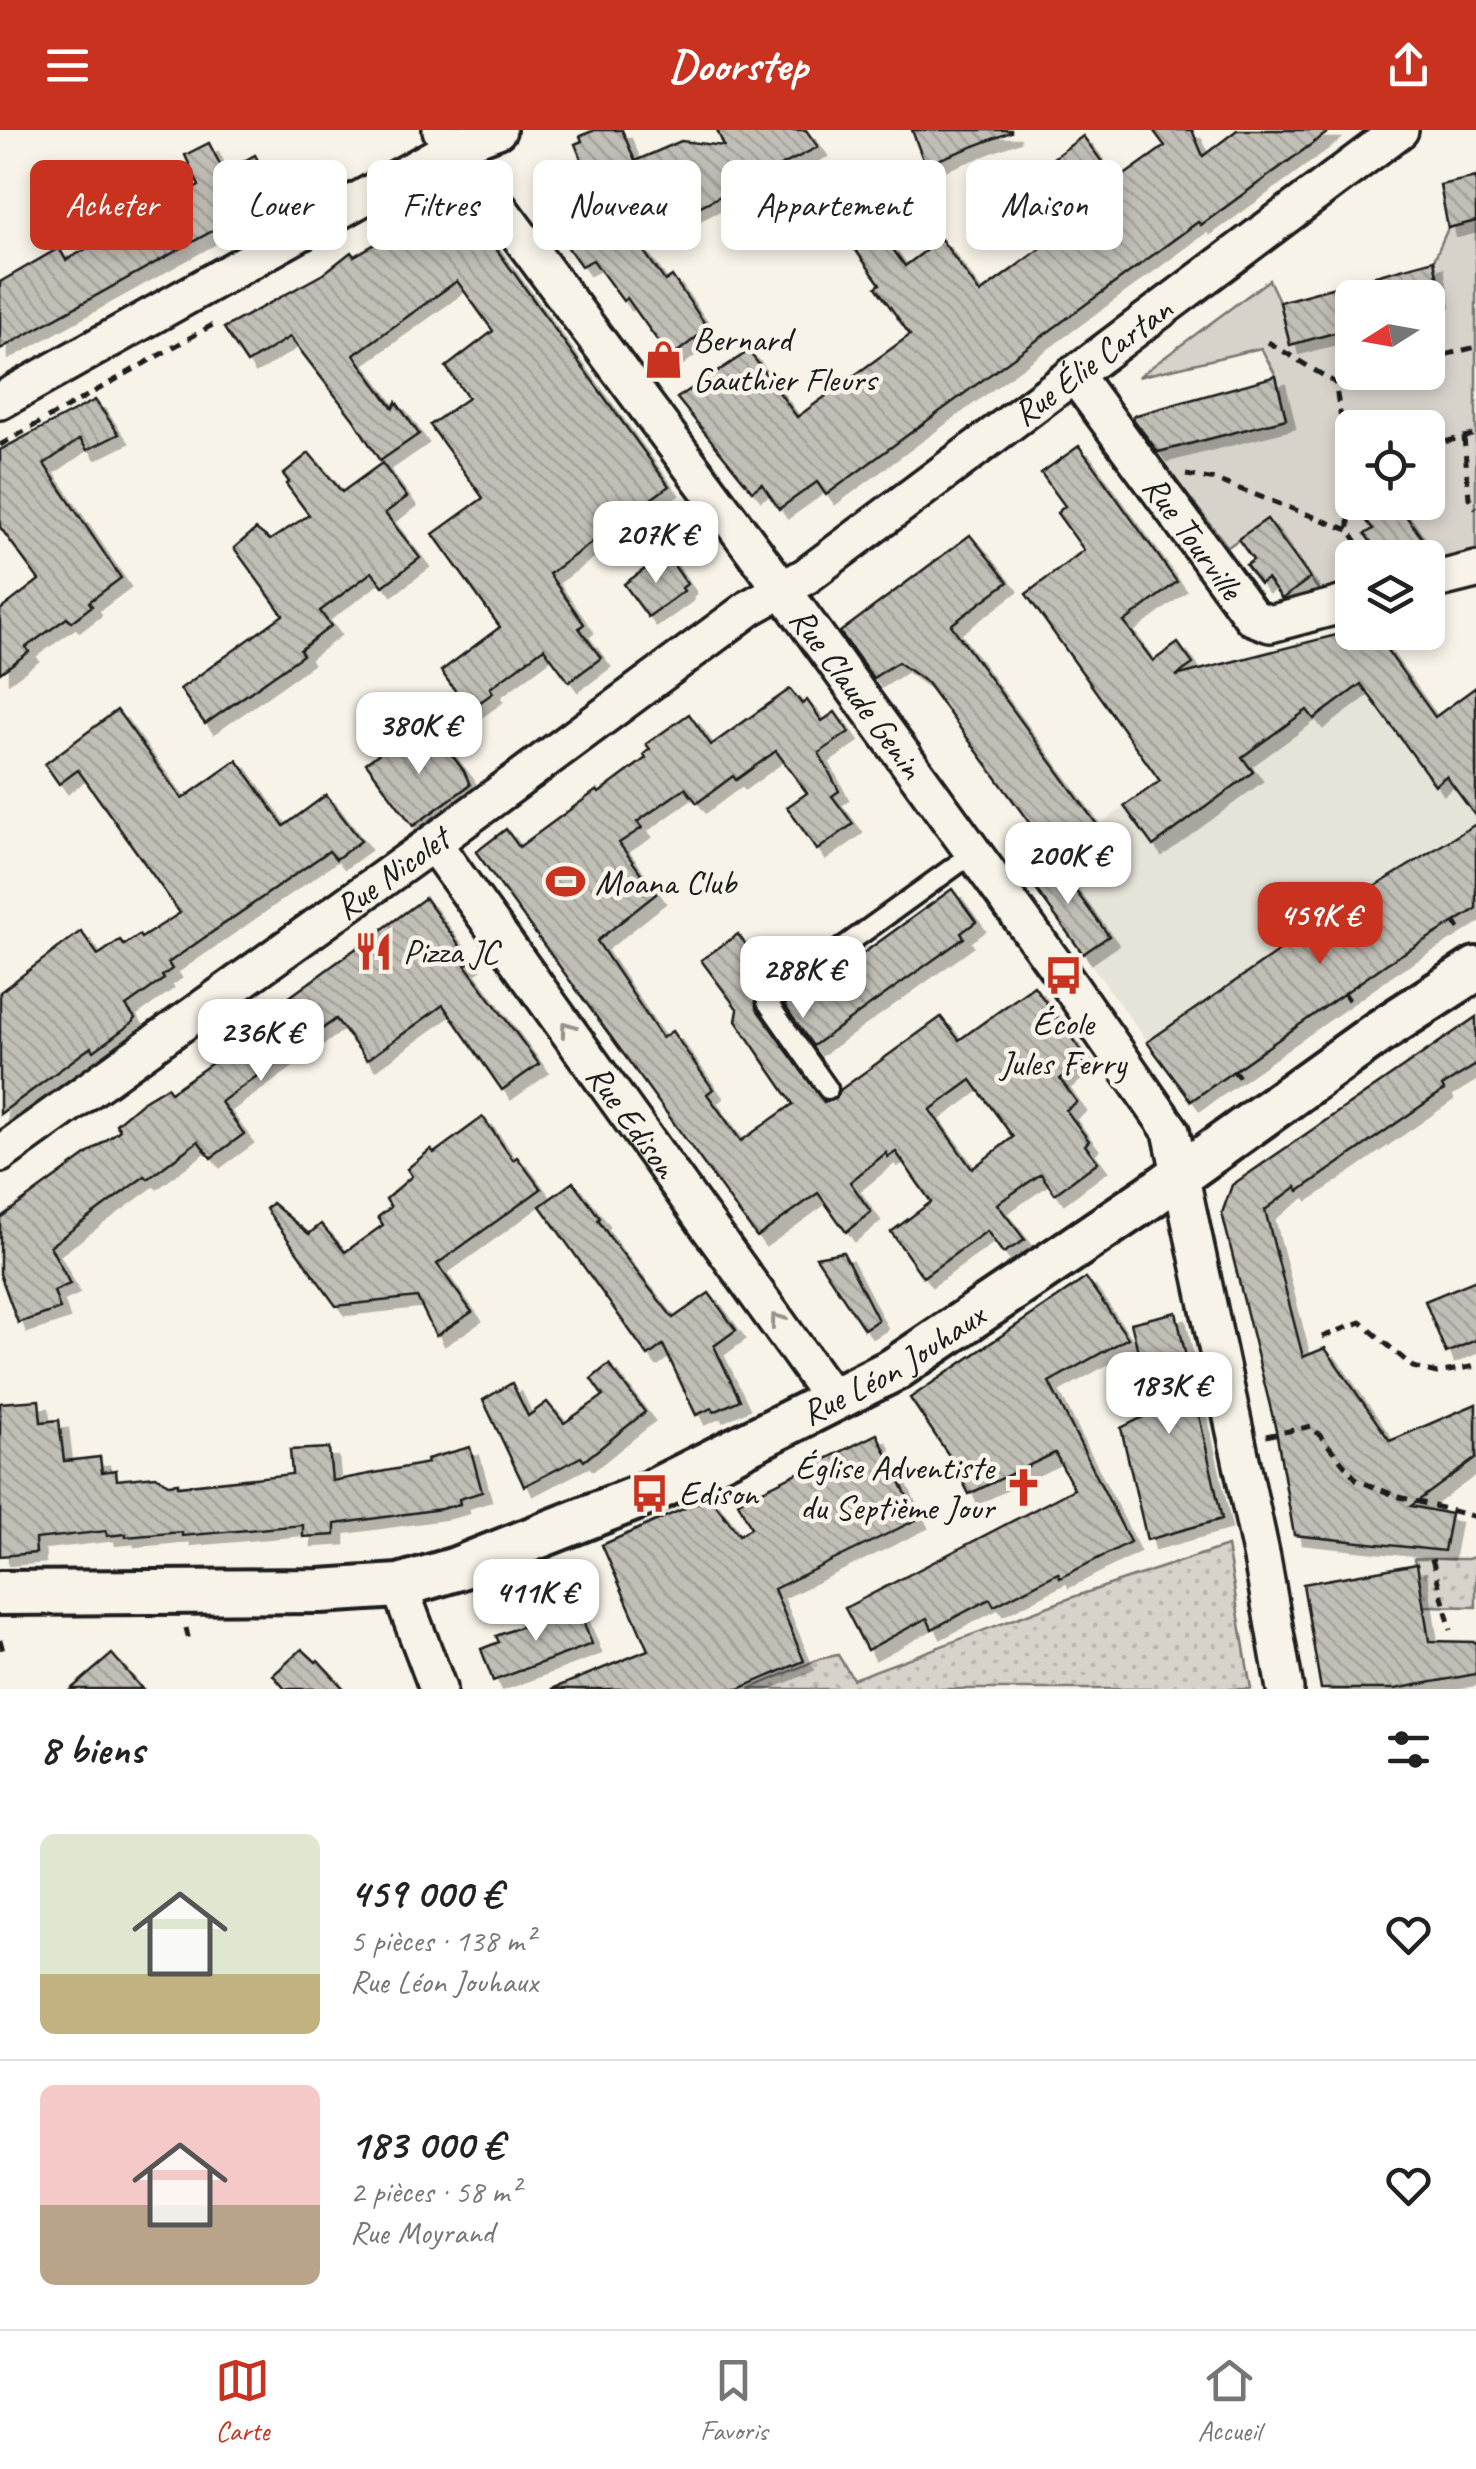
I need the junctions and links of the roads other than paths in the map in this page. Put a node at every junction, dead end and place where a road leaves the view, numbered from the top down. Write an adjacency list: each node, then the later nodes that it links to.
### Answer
1 (498, 130): 3 (street)
2 (1400, 130): 4 (street, Rue Élie Cartan)
3 (447, 139): 5 (street); 8 (street, Rue Claude Genin)
4 (1074, 374): 8 (street, Rue Élie Cartan); 9 (street, Rue Tourville)
5 (0, 401)
6 (1476, 570): 7 (street)
7 (1445, 578)
8 (782, 589): 10 (street, Rue Nicolet); 11 (street, Rue Claude Genin)
9 (1335, 607)
10 (433, 843): 14 (street, Rue Nicolet); 16 (street, Rue Edison, one-way to 10)
11 (973, 854): 13 (lane); 15 (street, Rue Claude Genin)
12 (1476, 969): 15 (street, Rue Léon Jouhaux)
13 (828, 1088)
14 (0, 1154)
15 (1181, 1173): 16 (street, Rue Léon Jouhaux); 20 (street, Rue Claude Genin)
16 (833, 1400): 17 (street, Rue Léon Jouhaux)
17 (400, 1586): 18 (street, Rue Léon Jouhaux); 19 (street)
18 (0, 1594)
19 (438, 1689)
20 (1284, 1689)

